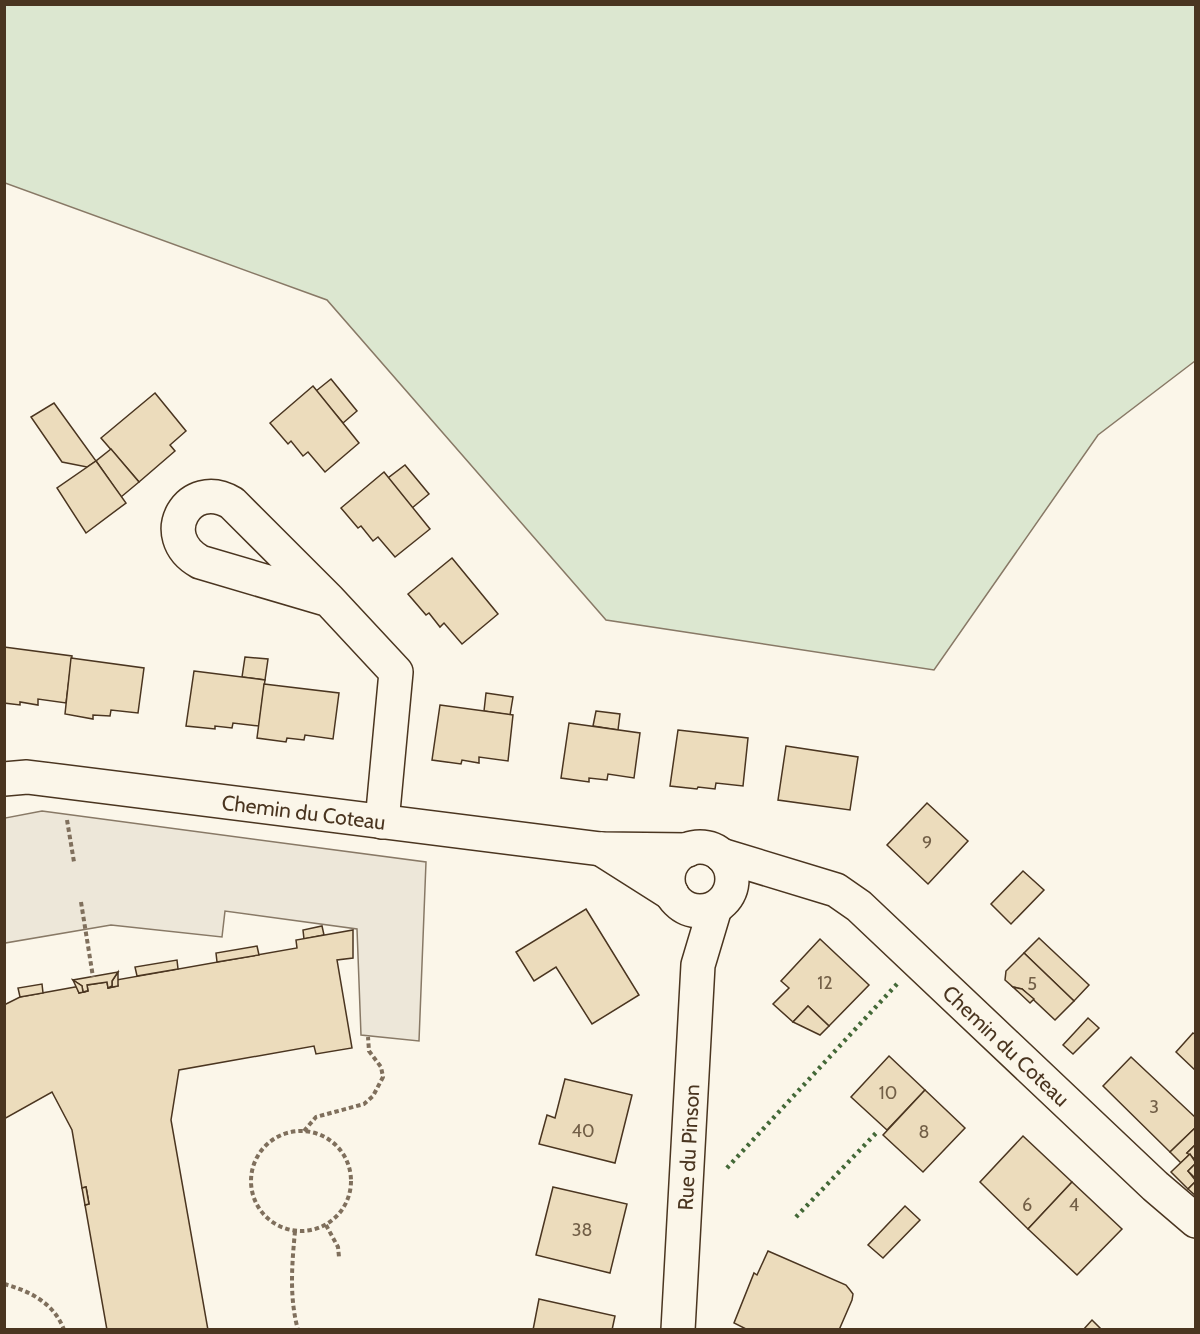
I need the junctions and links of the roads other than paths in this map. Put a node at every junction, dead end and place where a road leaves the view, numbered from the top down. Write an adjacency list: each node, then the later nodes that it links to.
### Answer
1 (329, 600): 3 (street)
2 (4, 779): 3 (street, Chemin du Coteau)
3 (382, 822): 4 (street, Chemin du Coteau)
4 (600, 849): 5 (street, Chemin du Coteau); 8 (street, Chemin du Coteau)
5 (688, 850): 6 (street); 8 (street)
6 (721, 855): 7 (street, Chemin du Coteau); 9 (street)
7 (811, 882): 9 (street, Chemin du Coteau); 11 (street, Chemin du Coteau)
8 (674, 898): 9 (street); 10 (street, Rue du Pinson)
9 (722, 900): 10 (street, Rue du Pinson)
10 (698, 965): 12 (street, Rue du Pinson)
11 (1196, 1221)
12 (678, 1329)

